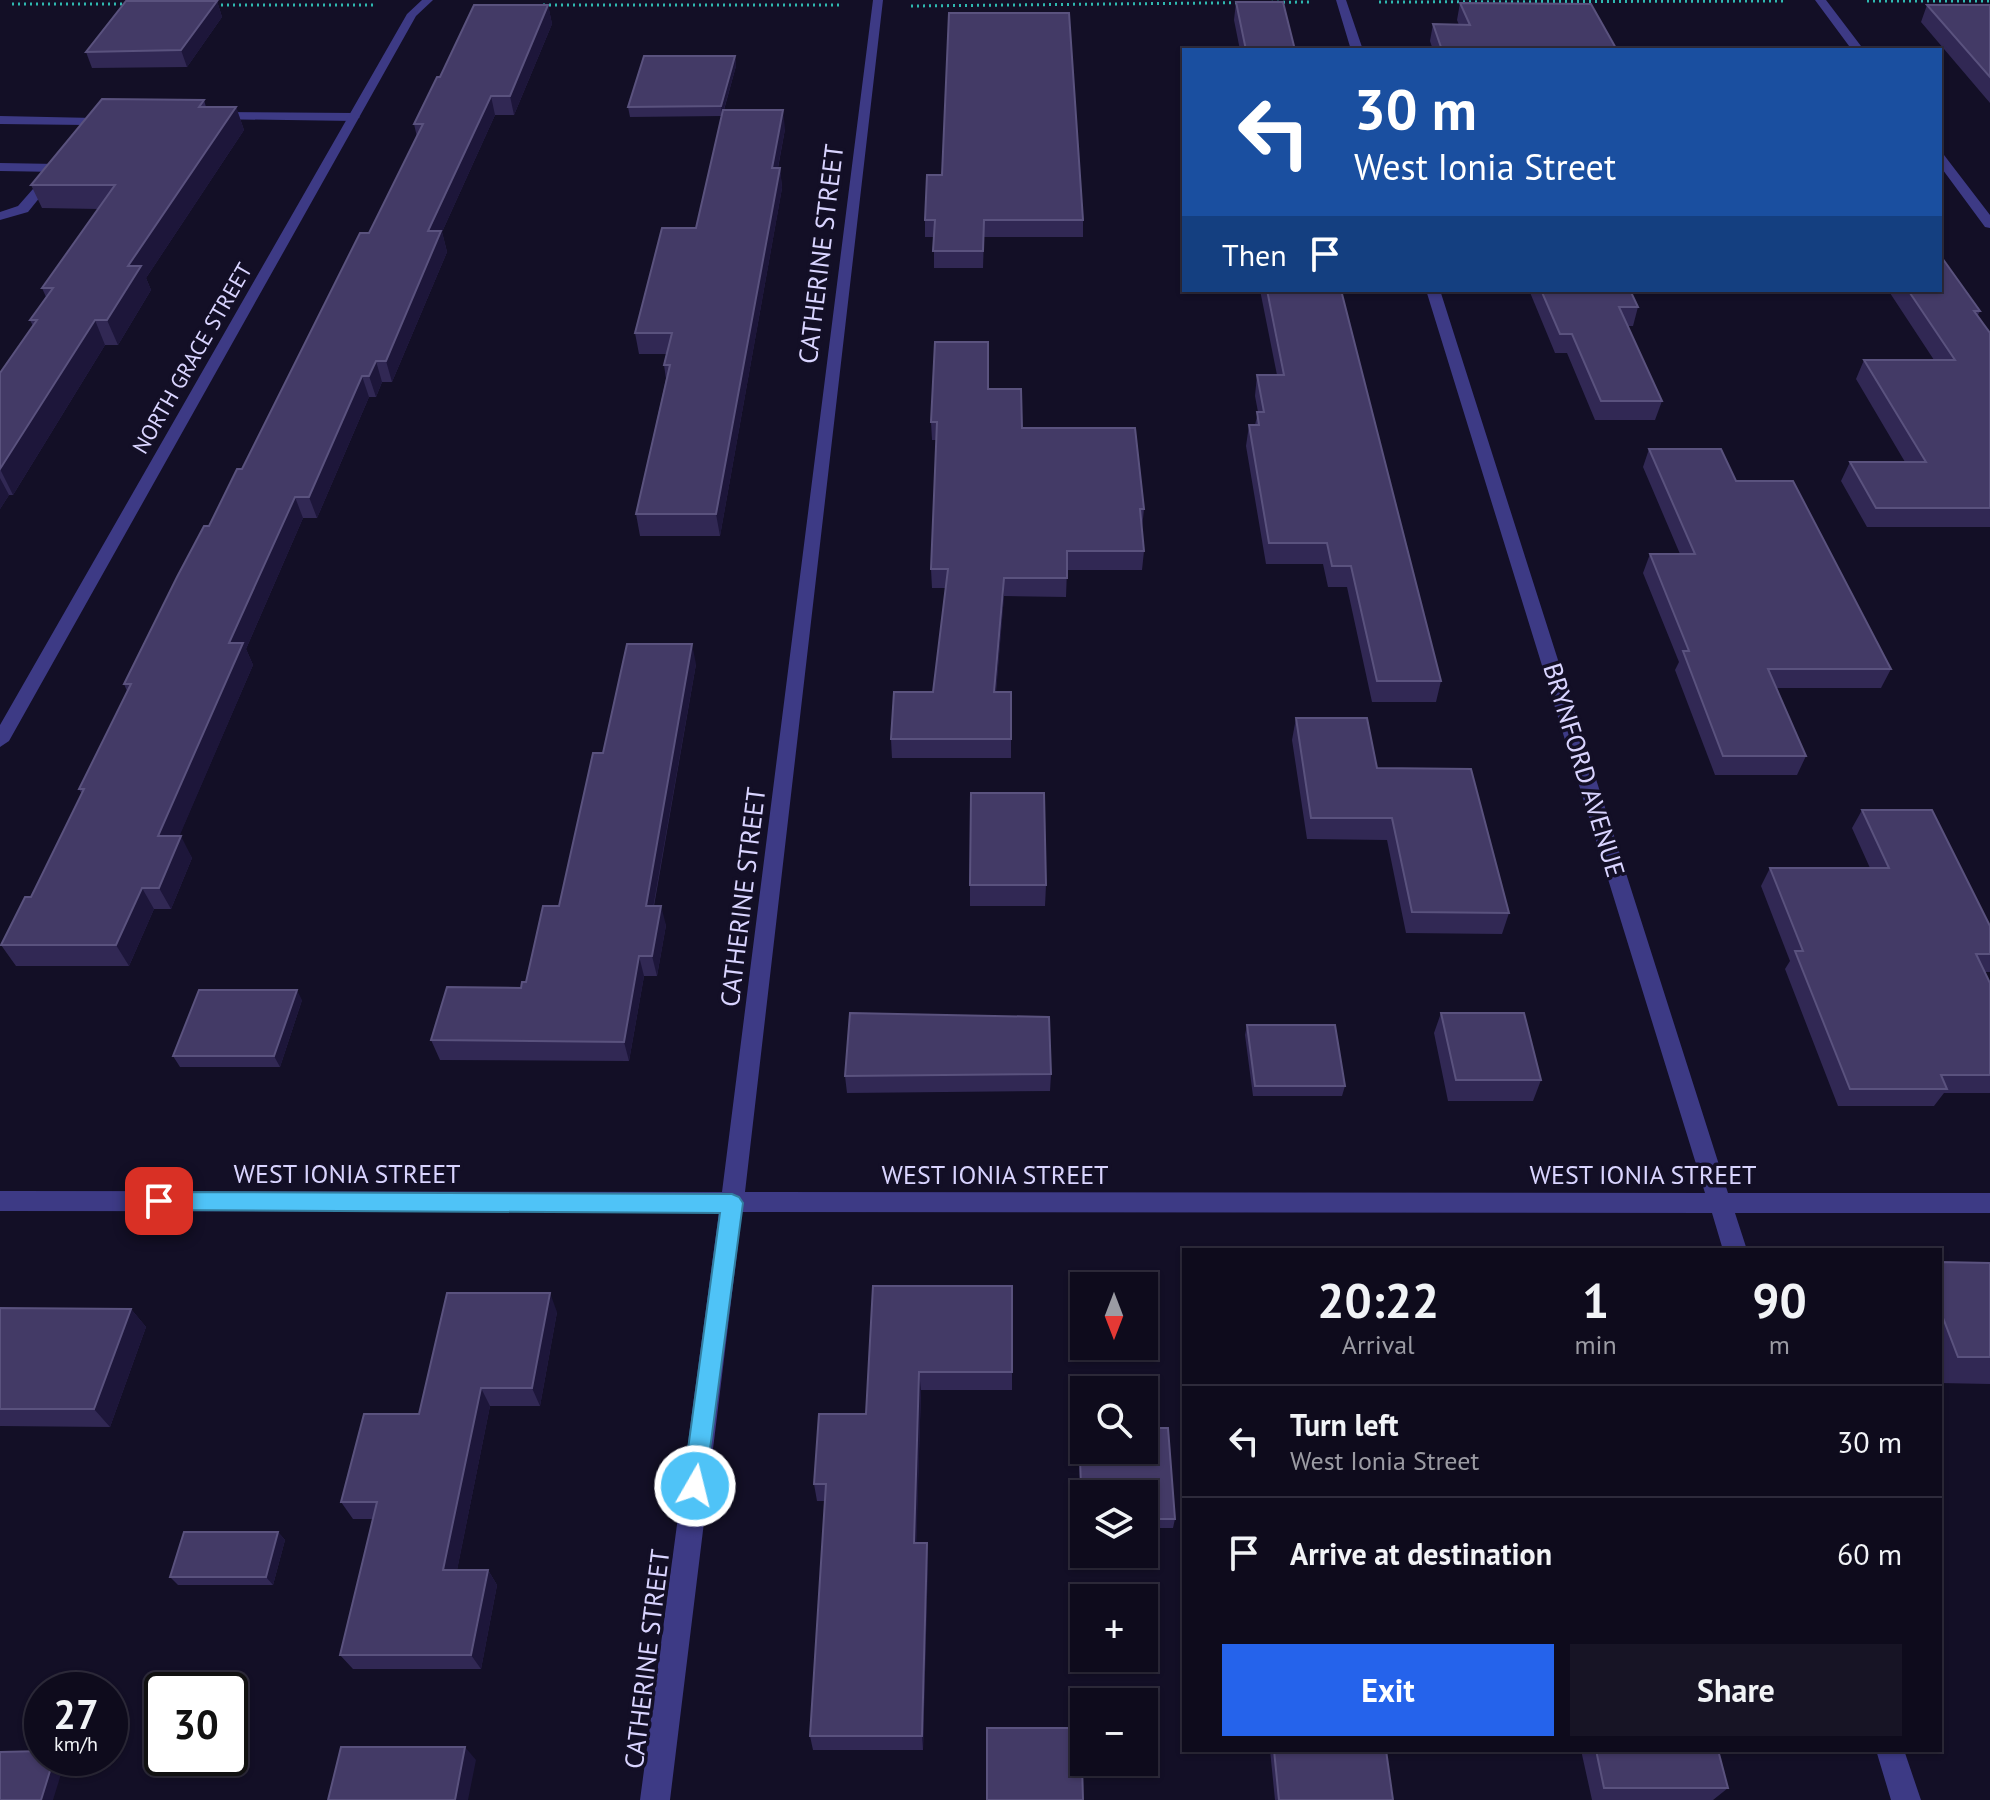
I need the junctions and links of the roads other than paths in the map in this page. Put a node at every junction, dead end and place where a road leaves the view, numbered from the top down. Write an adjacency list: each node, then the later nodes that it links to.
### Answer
1 (1821, 0): 6 (street)
2 (1342, 1): 5 (street)
3 (425, 3): 9 (street, NORTH GRACE STREET)
4 (878, 3): 23 (street, CATHERINE STREET)
5 (1356, 48)
6 (1857, 48)
7 (108, 115): 11 (street)
8 (199, 115): 9 (street)
9 (354, 117): 20 (street, NORTH GRACE STREET)
10 (0, 120): 11 (street)
11 (95, 122): 12 (street)
12 (76, 145)
13 (67, 156): 16 (street)
14 (1942, 161): 18 (street)
15 (0, 167): 16 (street)
16 (58, 168): 17 (street)
17 (0, 216)
18 (1990, 224)
19 (1434, 292): 22 (street, BRYNFORD AVENUE)
20 (0, 741)
21 (0, 1201): 23 (street, WEST IONIA STREET)
22 (1720, 1202): 23 (street, WEST IONIA STREET); 24 (street, WEST IONIA STREET); 25 (street, BRYNFORD AVENUE)
23 (732, 1203): 27 (street, CATHERINE STREET)
24 (1990, 1203)
25 (1734, 1248)
26 (1891, 1752): 28 (street)
27 (655, 1800)
28 (1906, 1800)

